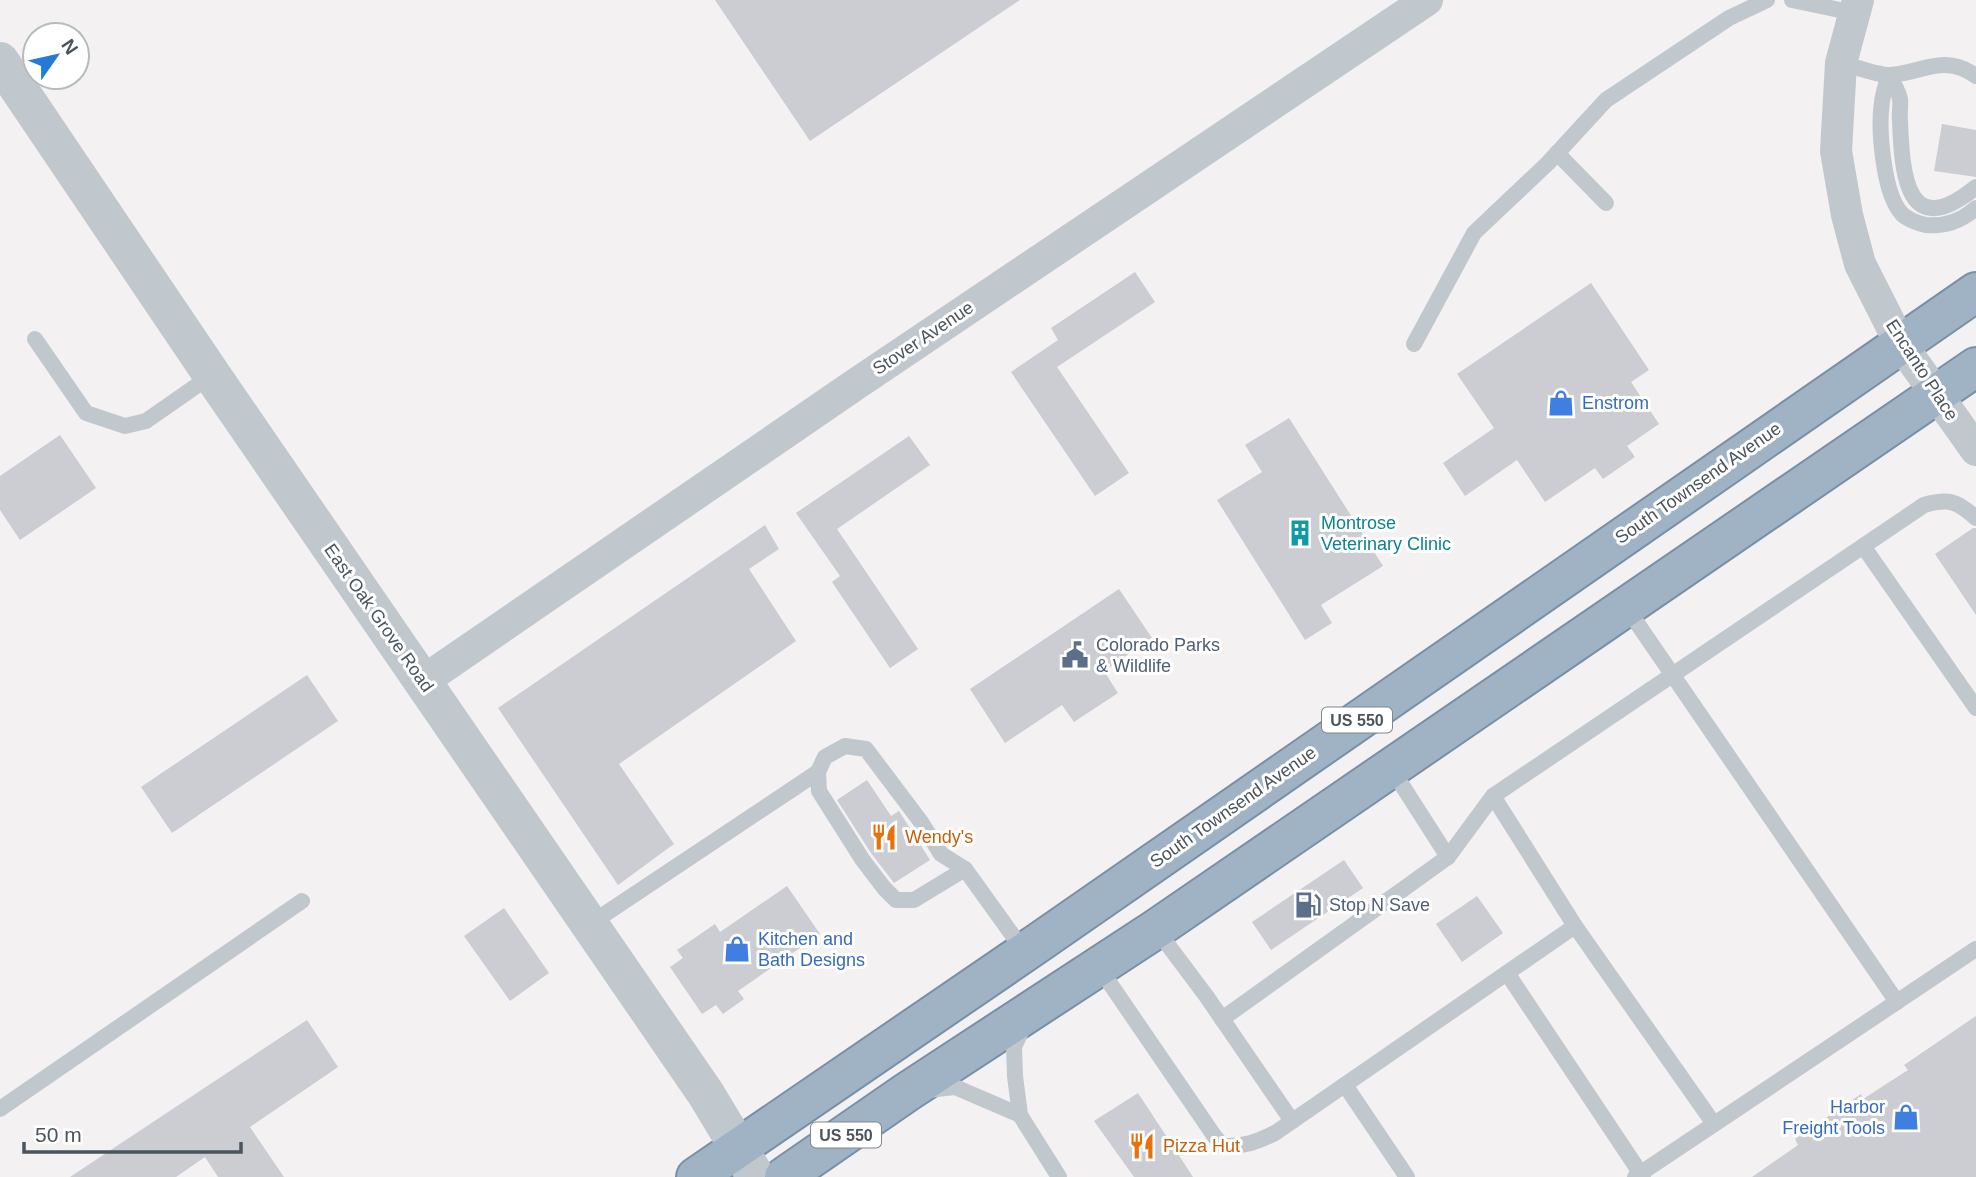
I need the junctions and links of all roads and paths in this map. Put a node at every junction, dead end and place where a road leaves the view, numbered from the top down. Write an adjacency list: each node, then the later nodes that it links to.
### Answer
1 (1427, 0): 25 (street, Stover Avenue)
2 (1767, 0): 9 (lane)
3 (1792, 0): 4 (lane)
4 (1856, 6): 6 (street, Encanto Place)
5 (0, 61): 18 (street, East Oak Grove Road)
6 (1841, 63): 7 (lane); 15 (street, Encanto Place)
7 (1889, 75): 8 (lane); 10 (lane); 12 (lane)
8 (1976, 76)
9 (1557, 153): 11 (lane); 16 (lane)
10 (1976, 187)
11 (1606, 203)
12 (1976, 208)
13 (1976, 292): 15 (highway, South Townsend Avenue / US 550)
14 (35, 338): 18 (lane)
15 (1900, 343): 19 (street, Encanto Place); 37 (highway, South Townsend Avenue / US 550)
16 (1414, 344)
17 (1976, 368): 19 (highway, US 550)
18 (212, 375): 25 (street, East Oak Grove Road)
19 (1937, 395): 20 (street, Encanto Place); 23 (highway, US 550)
20 (1976, 450)
21 (1976, 518): 22 (lane)
22 (1863, 546): 24 (lane); 26 (lane)
23 (1626, 607): 24 (lane); 27 (highway, US 550)
24 (1671, 676): 29 (lane); 40 (lane)
25 (424, 681): 33 (street, East Oak Grove Road)
26 (1975, 704)
27 (1391, 768): 30 (lane); 35 (highway, US 550)
28 (818, 772): 31 (lane); 31 (lane); 33 (lane)
29 (1493, 796): 30 (lane); 34 (lane)
30 (1448, 857): 42 (lane)
31 (965, 869): 37 (lane)
32 (302, 901): 45 (lane)
33 (590, 924): 49 (street, East Oak Grove Road)
34 (1575, 926): 39 (lane); 48 (lane)
35 (1156, 929): 38 (highway, US 550); 42 (lane)
36 (1976, 949): 40 (lane)
37 (1024, 951): 49 (highway, South Townsend Avenue / US 550)
38 (1098, 965): 41 (highway, US 550); 47 (lane)
39 (1507, 973): 43 (lane); 50 (lane)
40 (1897, 1002): 48 (lane)
41 (1029, 1013): 44 (highway, US 550); 46 (lane)
42 (1222, 1019): 47 (lane)
43 (1345, 1084): 47 (lane); 54 (lane)
44 (907, 1092): 46 (lane); 52 (highway, US 550)
45 (0, 1109)
46 (1020, 1115): 53 (lane)
47 (1292, 1121)
48 (1714, 1124): 50 (lane)
49 (747, 1163): 51 (highway, South Townsend Avenue / US 550)
50 (1640, 1176)
51 (696, 1177)
52 (784, 1177)
53 (1059, 1177)
54 (1407, 1177)

